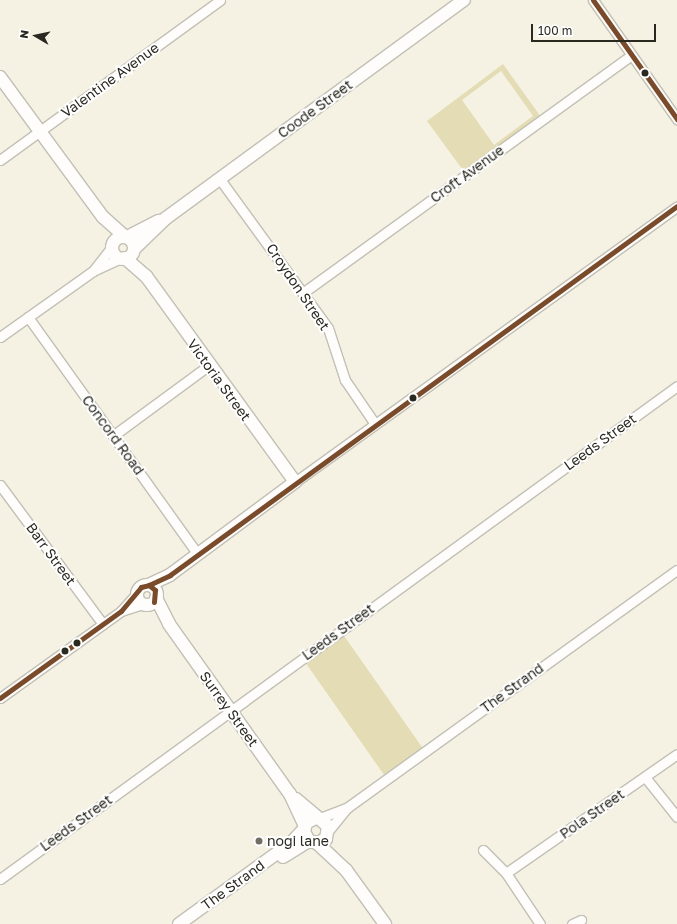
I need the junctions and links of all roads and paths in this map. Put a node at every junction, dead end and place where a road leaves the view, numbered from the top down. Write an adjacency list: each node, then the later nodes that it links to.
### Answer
1 (220, 0): 7 (street, Valentine Avenue)
2 (464, 0): 9 (street, Coode Street)
3 (592, 0): 4 (street)
4 (630, 56): 6 (street); 15 (street, Croft Avenue)
5 (0, 77): 7 (street)
6 (677, 119)
7 (38, 132): 8 (street, Valentine Avenue); 12 (street)
8 (0, 160)
9 (219, 178): 11 (street, Coode Street); 15 (street, Croydon Street)
10 (677, 206): 20 (street)
11 (166, 218): 12 (street, Coode Street); 13 (street, Coode Street)
12 (119, 241): 13 (street); 13 (street); 14 (street, Coode Street)
13 (128, 254): 14 (street, Coode Street); 18 (street, Victoria Street)
14 (93, 271): 16 (street, Coode Street)
15 (304, 292): 20 (street, Croydon Street)
16 (28, 317): 17 (street, Coode Street); 21 (street, Concord Road)
17 (0, 337)
18 (208, 366): 21 (street); 22 (street, Victoria Street)
19 (677, 386): 33 (street, Leeds Street)
20 (375, 424): 22 (street)
21 (114, 435): 24 (street, Concord Road)
22 (295, 482): 24 (street)
23 (0, 485): 30 (street, Barr Street)
24 (197, 553): 26 (street)
25 (677, 570): 37 (street, The Strand)
26 (154, 592): 27 (street); 28 (street); 31 (street, Surrey Street)
27 (137, 593): 28 (street); 29 (street)
28 (144, 605): 29 (street); 31 (street, Surrey Street)
29 (121, 612): 30 (street)
30 (102, 624): 32 (street)
31 (169, 624): 33 (street, Surrey Street)
32 (0, 698)
33 (229, 710): 36 (street, Surrey Street); 46 (street, Leeds Street)
34 (677, 754): 35 (street, Pola Street)
35 (645, 777): 38 (street); 45 (street, Pola Street)
36 (290, 794): 39 (street, Surrey Street); 40 (street, Surrey Street)
37 (348, 807): 39 (street, The Strand); 41 (street, The Strand)
38 (677, 817)
39 (318, 818): 40 (street, The Strand); 41 (street, Surrey Street)
40 (304, 827): 42 (street, Surrey Street); 48 (street, The Strand)
41 (329, 833): 42 (street, The Strand); 44 (street)
42 (313, 842): 44 (street); 49 (street, The Strand)
43 (483, 850): 45 (street)
44 (346, 870): 50 (street)
45 (506, 873): 51 (street)
46 (0, 879)
47 (581, 920): 52 (street)
48 (178, 924)
49 (190, 924)
50 (385, 924)
51 (540, 924)
52 (572, 924)

